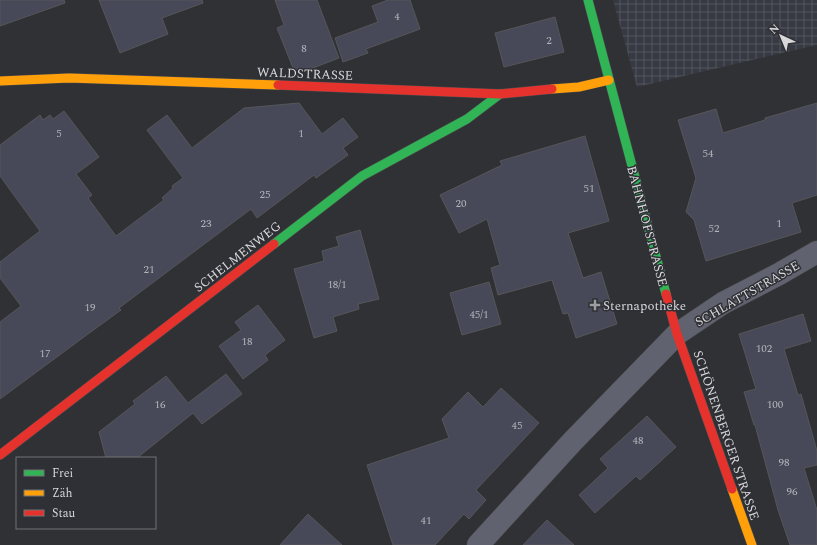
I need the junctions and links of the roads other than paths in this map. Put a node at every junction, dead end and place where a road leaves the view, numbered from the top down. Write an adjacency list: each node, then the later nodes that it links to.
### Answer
1 (588, 0): 2 (street, BAHNHOFSTRASSE)
2 (609, 80): 4 (street, WALDSTRASSE); 6 (street, BAHNHOFSTRASSE)
3 (0, 81): 4 (street, WALDSTRASSE)
4 (500, 94): 7 (street, SCHELMENWEG)
5 (817, 252): 6 (street, SCHLATTSTRASSE)
6 (677, 334): 8 (street); 9 (street, SCHÖNENBERGER STRASSE)
7 (0, 455)
8 (478, 545)
9 (752, 545)

